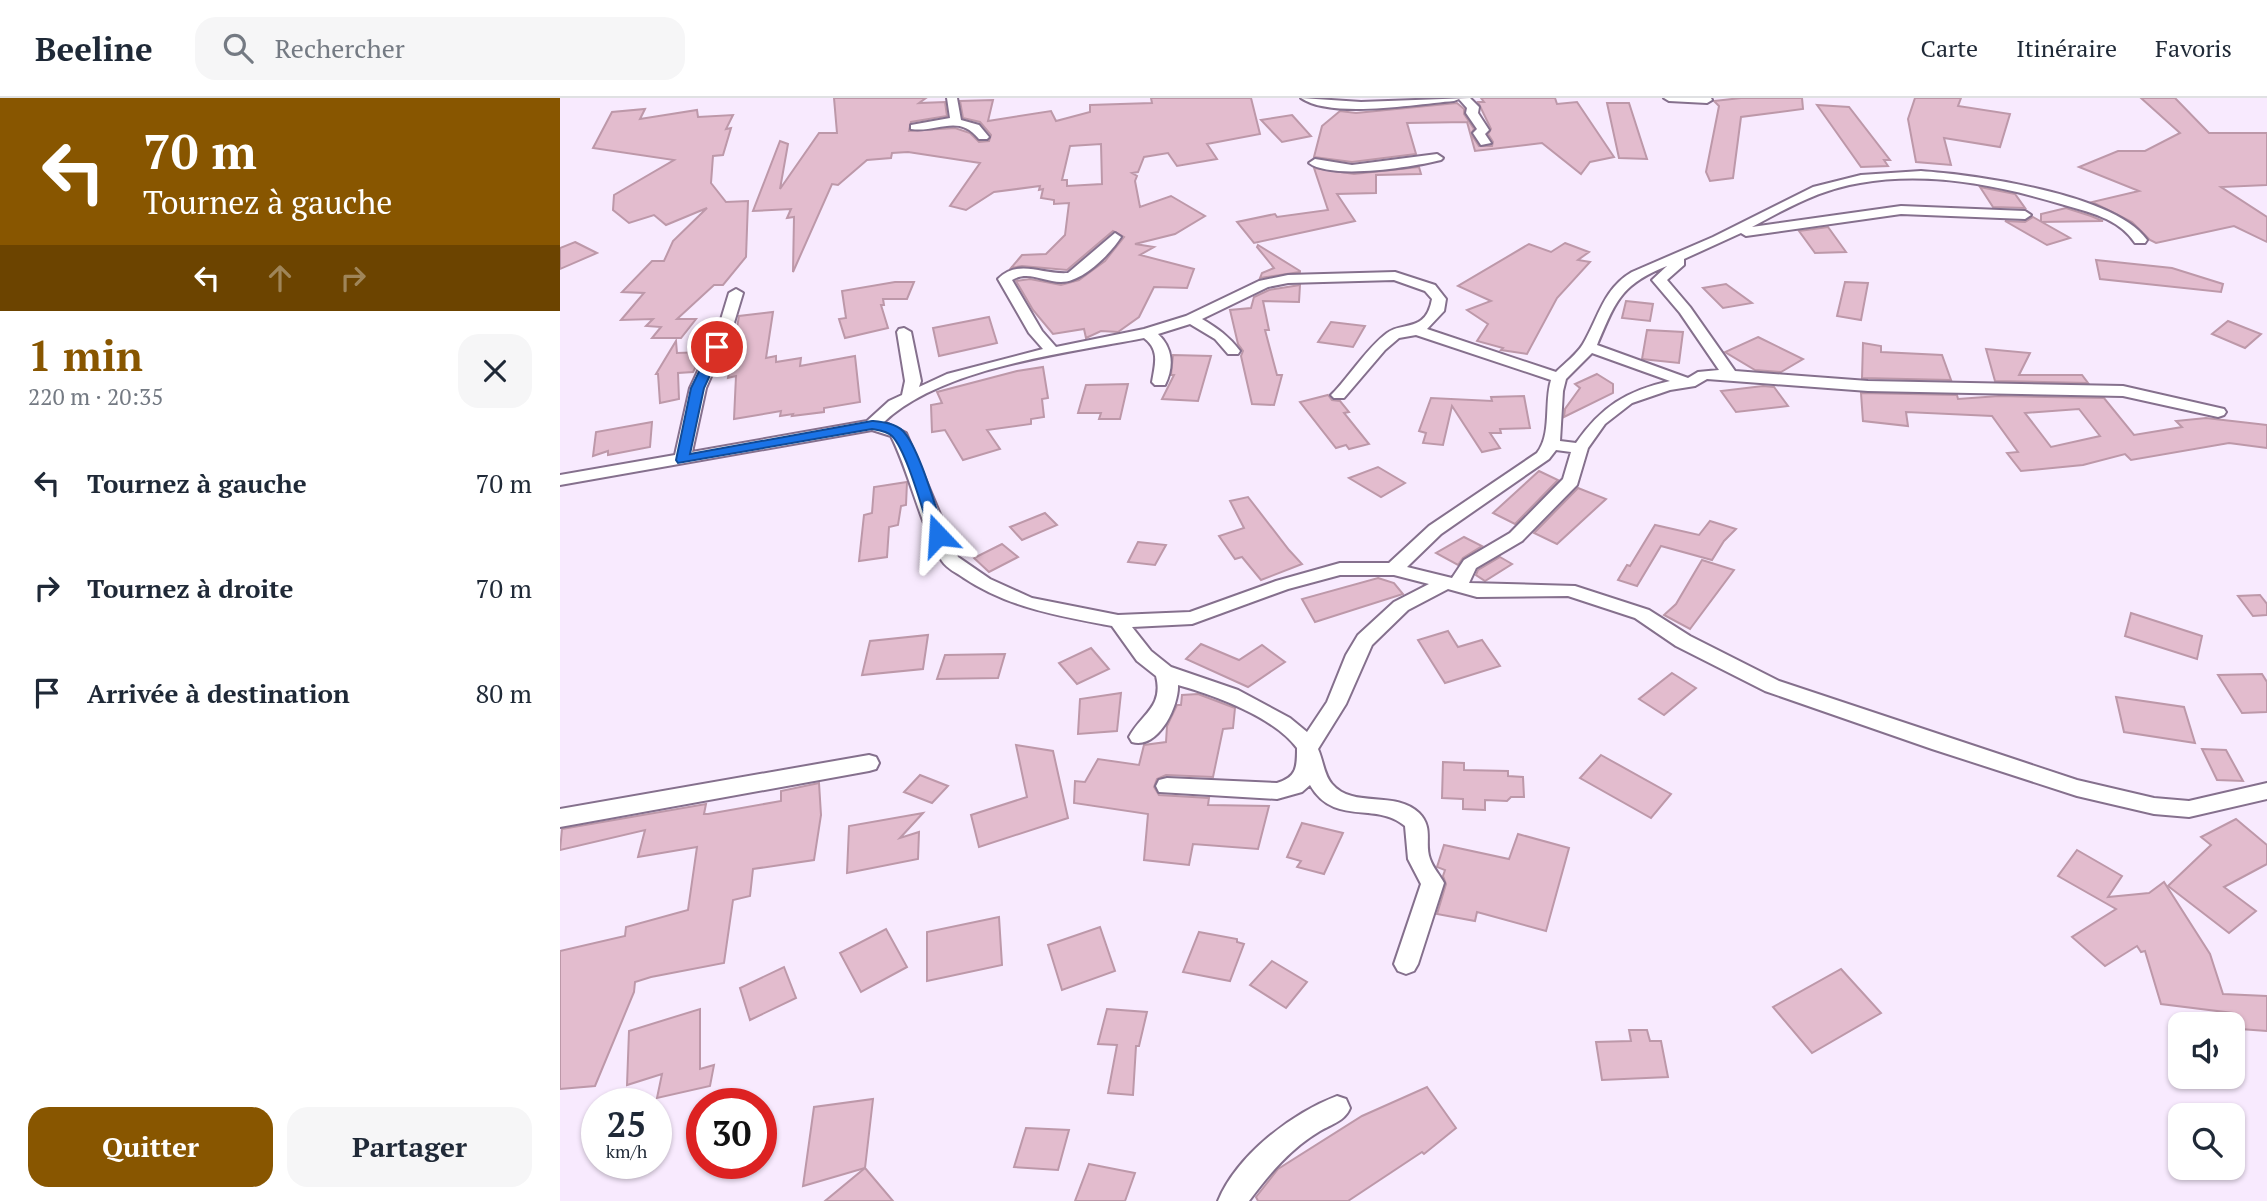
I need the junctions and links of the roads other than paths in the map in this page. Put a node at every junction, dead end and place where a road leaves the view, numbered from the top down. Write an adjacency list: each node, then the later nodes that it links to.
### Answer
1 (952, 98): 7 (street)
2 (1306, 98): 3 (street)
3 (1454, 98)
4 (1464, 98): 10 (street)
5 (1669, 98): 6 (street)
6 (1707, 100)
7 (954, 121): 8 (street); 9 (street)
8 (915, 127)
9 (983, 137)
10 (1485, 143)
11 (1437, 158): 12 (street)
12 (1315, 163)
13 (2025, 215): 15 (street)
14 (1115, 237): 25 (street)
15 (1722, 238): 16 (street); 17 (street); 18 (street)
16 (2140, 240)
17 (1639, 273): 18 (street); 24 (street)
18 (1659, 280): 27 (street)
19 (736, 293): 37 (street)
20 (1191, 319): 21 (street); 23 (street); 26 (street)
21 (1417, 331): 28 (street); 31 (street)
22 (904, 332): 32 (street)
23 (1146, 333): 25 (street); 29 (street)
24 (1589, 347): 28 (street); 30 (street)
25 (1052, 351): 32 (street)
26 (1233, 352)
27 (1728, 374): 30 (street); 33 (street)
28 (1559, 378): 35 (street)
29 (1160, 382)
30 (1690, 383): 36 (street)
31 (1339, 395)
32 (909, 396): 34 (street)
33 (2218, 412)
34 (872, 425): 37 (street); 41 (street)
35 (1552, 444): 36 (street); 39 (street)
36 (1580, 448): 40 (street)
37 (682, 460): 38 (street)
38 (560, 480)
39 (1394, 569): 40 (street); 41 (street)
40 (1452, 585): 44 (street); 47 (street)
41 (1118, 621): 42 (street)
42 (1166, 673): 43 (street); 44 (street)
43 (1139, 737)
44 (1307, 749): 46 (street); 49 (street)
45 (869, 763): 48 (street)
46 (1167, 786)
47 (2267, 791)
48 (560, 818)
49 (1406, 964)
50 (1337, 1108): 51 (street)
51 (1232, 1201)

